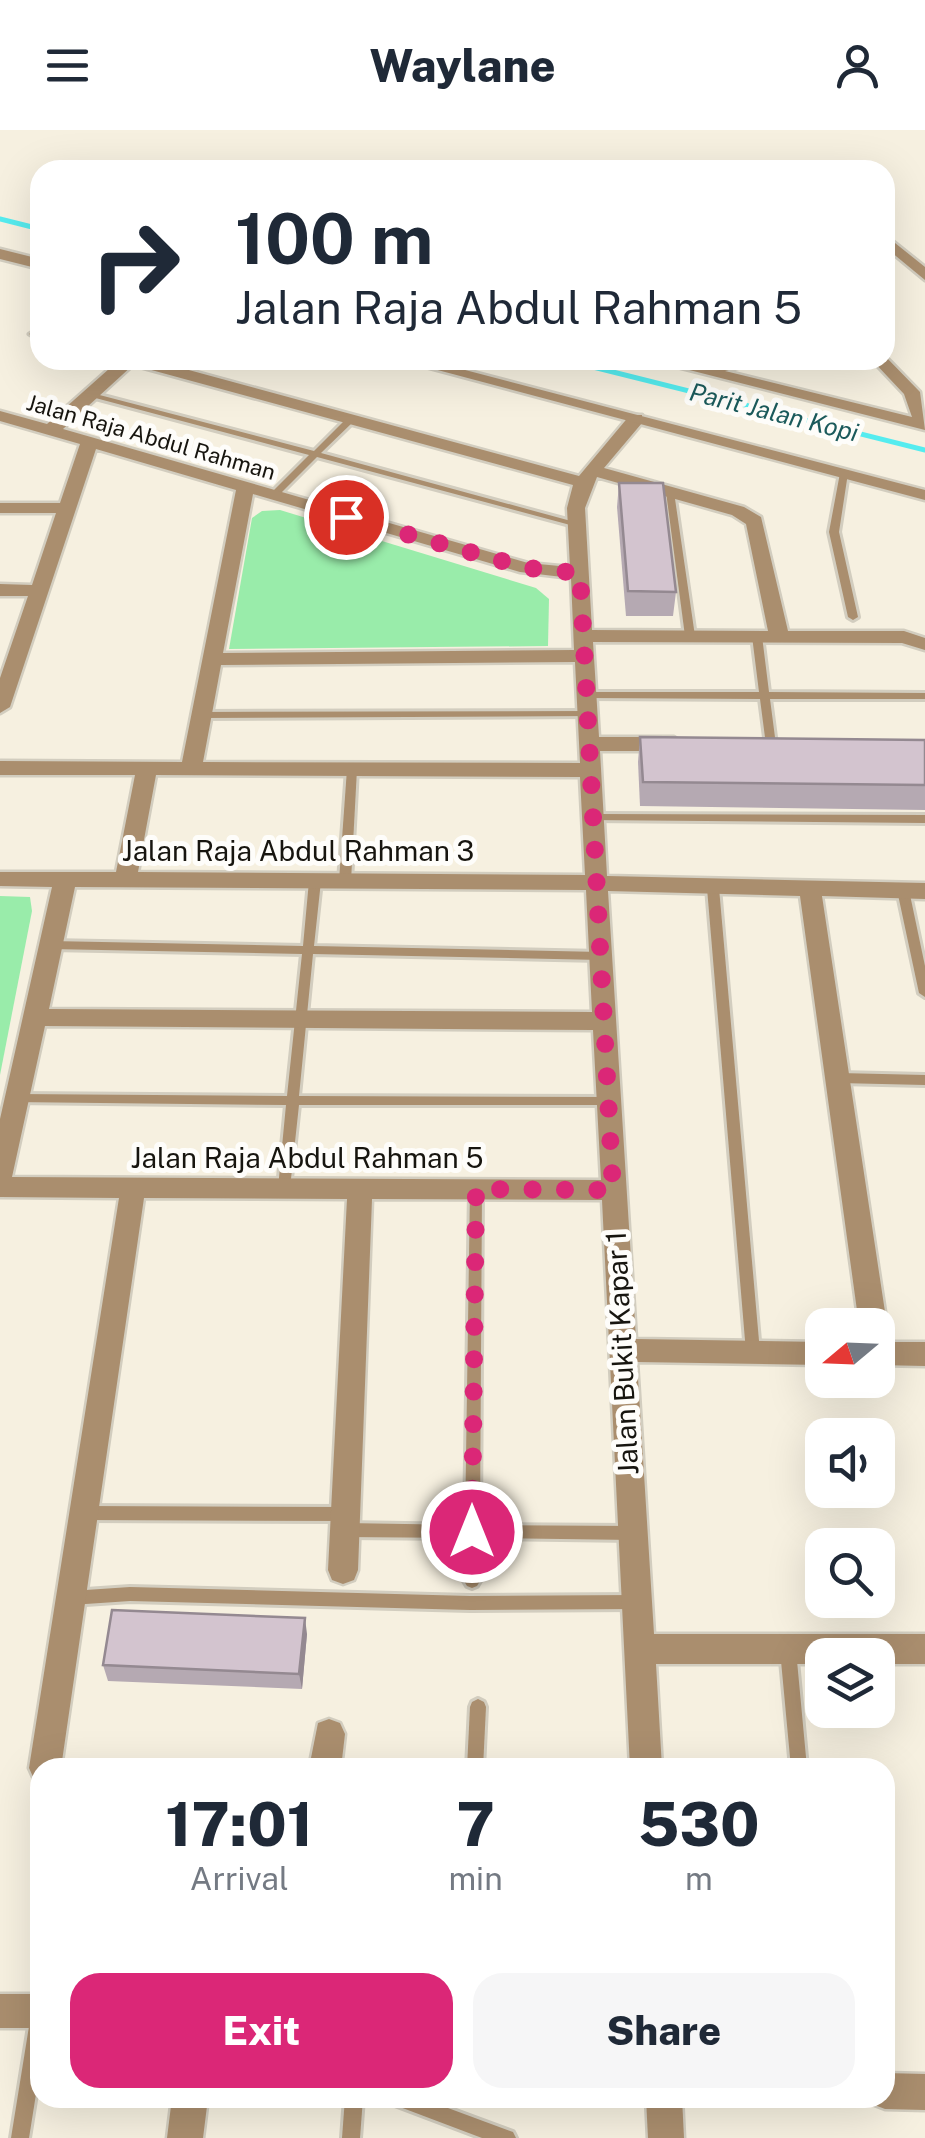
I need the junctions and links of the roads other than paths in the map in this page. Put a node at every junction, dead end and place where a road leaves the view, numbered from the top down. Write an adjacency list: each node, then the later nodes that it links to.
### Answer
1 (895, 247): 3 (street)
2 (0, 254): 4 (street)
3 (910, 261): 5 (street); 6 (street)
4 (30, 262)
5 (895, 263)
6 (925, 274)
7 (119, 370): 12 (street)
8 (168, 370): 14 (street)
9 (447, 370): 15 (street)
10 (701, 370): 16 (street)
11 (890, 370): 16 (street)
12 (91, 394): 17 (street); 19 (lane)
13 (0, 416): 17 (street, Jalan Raja Abdul Rahman)
14 (352, 419): 19 (lane); 21 (street)
15 (636, 419): 20 (street); 21 (street)
16 (924, 425)
17 (50, 431): 18 (street, Jalan Raja Abdul Rahman)
18 (89, 443): 22 (street, Jalan Raja Abdul Rahman); 27 (street)
19 (316, 454): 25 (lane); 28 (lane)
20 (844, 473): 24 (street); 32 (lane)
21 (588, 476): 23 (street); 28 (street, Jalan Bukit Kapar 1)
22 (245, 489): 25 (street, Jalan Raja Abdul Rahman); 38 (street)
23 (670, 492): 33 (lane); 35 (street)
24 (925, 495)
25 (273, 496): 29 (street, Jalan Raja Abdul Rahman)
26 (0, 508): 27 (street)
27 (68, 508): 31 (street)
28 (577, 524): 29 (street, Jalan Bukit Kapar 1)
29 (580, 573): 37 (street, Jalan Bukit Kapar 1)
30 (0, 590): 31 (street)
31 (41, 591): 39 (street)
32 (853, 616)
33 (690, 636): 34 (street); 37 (street)
34 (757, 636): 35 (street); 40 (lane)
35 (779, 636): 36 (street)
36 (925, 644)
37 (583, 646): 38 (street); 42 (street, Jalan Bukit Kapar 1)
38 (212, 659): 44 (street)
39 (5, 685): 43 (street)
40 (764, 696): 41 (lane); 42 (lane); 46 (lane)
41 (925, 696)
42 (587, 705): 44 (lane); 47 (street, Jalan Bukit Kapar 1)
43 (0, 708)
44 (202, 715): 50 (street)
45 (698, 744): 47 (street)
46 (771, 745)
47 (590, 757): 51 (street); 52 (street, Jalan Bukit Kapar 1)
48 (0, 768): 49 (street)
49 (146, 768): 50 (street); 56 (street)
50 (191, 769): 51 (street)
51 (352, 769): 58 (lane)
52 (593, 818): 53 (lane); 59 (street, Jalan Bukit Kapar 1)
53 (925, 819)
54 (0, 879): 55 (street, Jalan Raja Abdul Rahman 3)
55 (65, 880): 56 (street, Jalan Raja Abdul Rahman 3); 63 (street)
56 (126, 880): 57 (street, Jalan Raja Abdul Rahman 3)
57 (315, 881): 58 (street, Jalan Raja Abdul Rahman 3); 64 (lane)
58 (345, 881): 59 (street, Jalan Raja Abdul Rahman 3)
59 (596, 883): 60 (street, Jalan Raja Abdul Rahman 3); 65 (street, Jalan Bukit Kapar 1)
60 (714, 888): 61 (street, Jalan Raja Abdul Rahman 3); 84 (lane)
61 (810, 889): 62 (street, Jalan Raja Abdul Rahman 3); 70 (street)
62 (914, 891): 66 (lane)
63 (50, 944): 64 (lane); 67 (street)
64 (308, 950): 65 (lane); 68 (lane)
65 (601, 956): 69 (street, Jalan Bukit Kapar 1)
66 (925, 994)
67 (34, 1017): 68 (street); 72 (street)
68 (301, 1017): 69 (street); 73 (lane)
69 (604, 1021): 74 (street, Jalan Bukit Kapar 1)
70 (839, 1078): 71 (lane); 82 (street)
71 (925, 1080)
72 (16, 1099): 73 (lane); 75 (street)
73 (292, 1100): 74 (lane); 78 (lane)
74 (609, 1102): 81 (street, Jalan Bukit Kapar 1)
75 (0, 1176)
76 (0, 1187): 77 (street, Jalan Raja Abdul Rahman 5)
77 (133, 1188): 78 (street, Jalan Raja Abdul Rahman 5); 88 (street)
78 (284, 1188): 79 (street, Jalan Raja Abdul Rahman 5)
79 (360, 1189): 80 (street, Jalan Raja Abdul Rahman 5); 89 (street)
80 (476, 1189): 81 (street, Jalan Raja Abdul Rahman 5); 90 (lane)
81 (613, 1190): 83 (street, Jalan Bukit Kapar 1)
82 (871, 1308)
83 (622, 1350): 84 (street); 91 (street, Jalan Bukit Kapar 1)
84 (753, 1352): 85 (street)
85 (805, 1353)
86 (895, 1354): 87 (street)
87 (925, 1354)
88 (84, 1513): 89 (lane); 94 (street)
89 (344, 1522): 90 (lane); 92 (street)
90 (472, 1532): 91 (lane); 93 (lane)
91 (633, 1533): 95 (street, Jalan Bukit Kapar 1)
92 (342, 1570)
93 (472, 1581)
94 (71, 1598): 95 (lane); 101 (street)
95 (636, 1602): 96 (street, Jalan Bukit Kapar 1)
96 (639, 1649): 97 (street); 104 (street, Jalan Bukit Kapar 1)
97 (788, 1650): 98 (street); 105 (lane)
98 (925, 1650)
99 (478, 1708): 103 (lane)
100 (329, 1734): 102 (street)
101 (47, 1758)
102 (326, 1758)
103 (476, 1758)
104 (645, 1758)
105 (798, 1758)
106 (0, 2010): 107 (street)
107 (30, 2011)
108 (30, 2074): 115 (lane)
109 (895, 2091): 110 (street)
110 (925, 2092)
111 (189, 2108): 116 (street)
112 (353, 2108): 117 (lane)
113 (426, 2108): 118 (lane)
114 (664, 2108): 119 (street)
115 (20, 2138)
116 (186, 2138)
117 (351, 2138)
118 (508, 2138)
119 (666, 2138)

